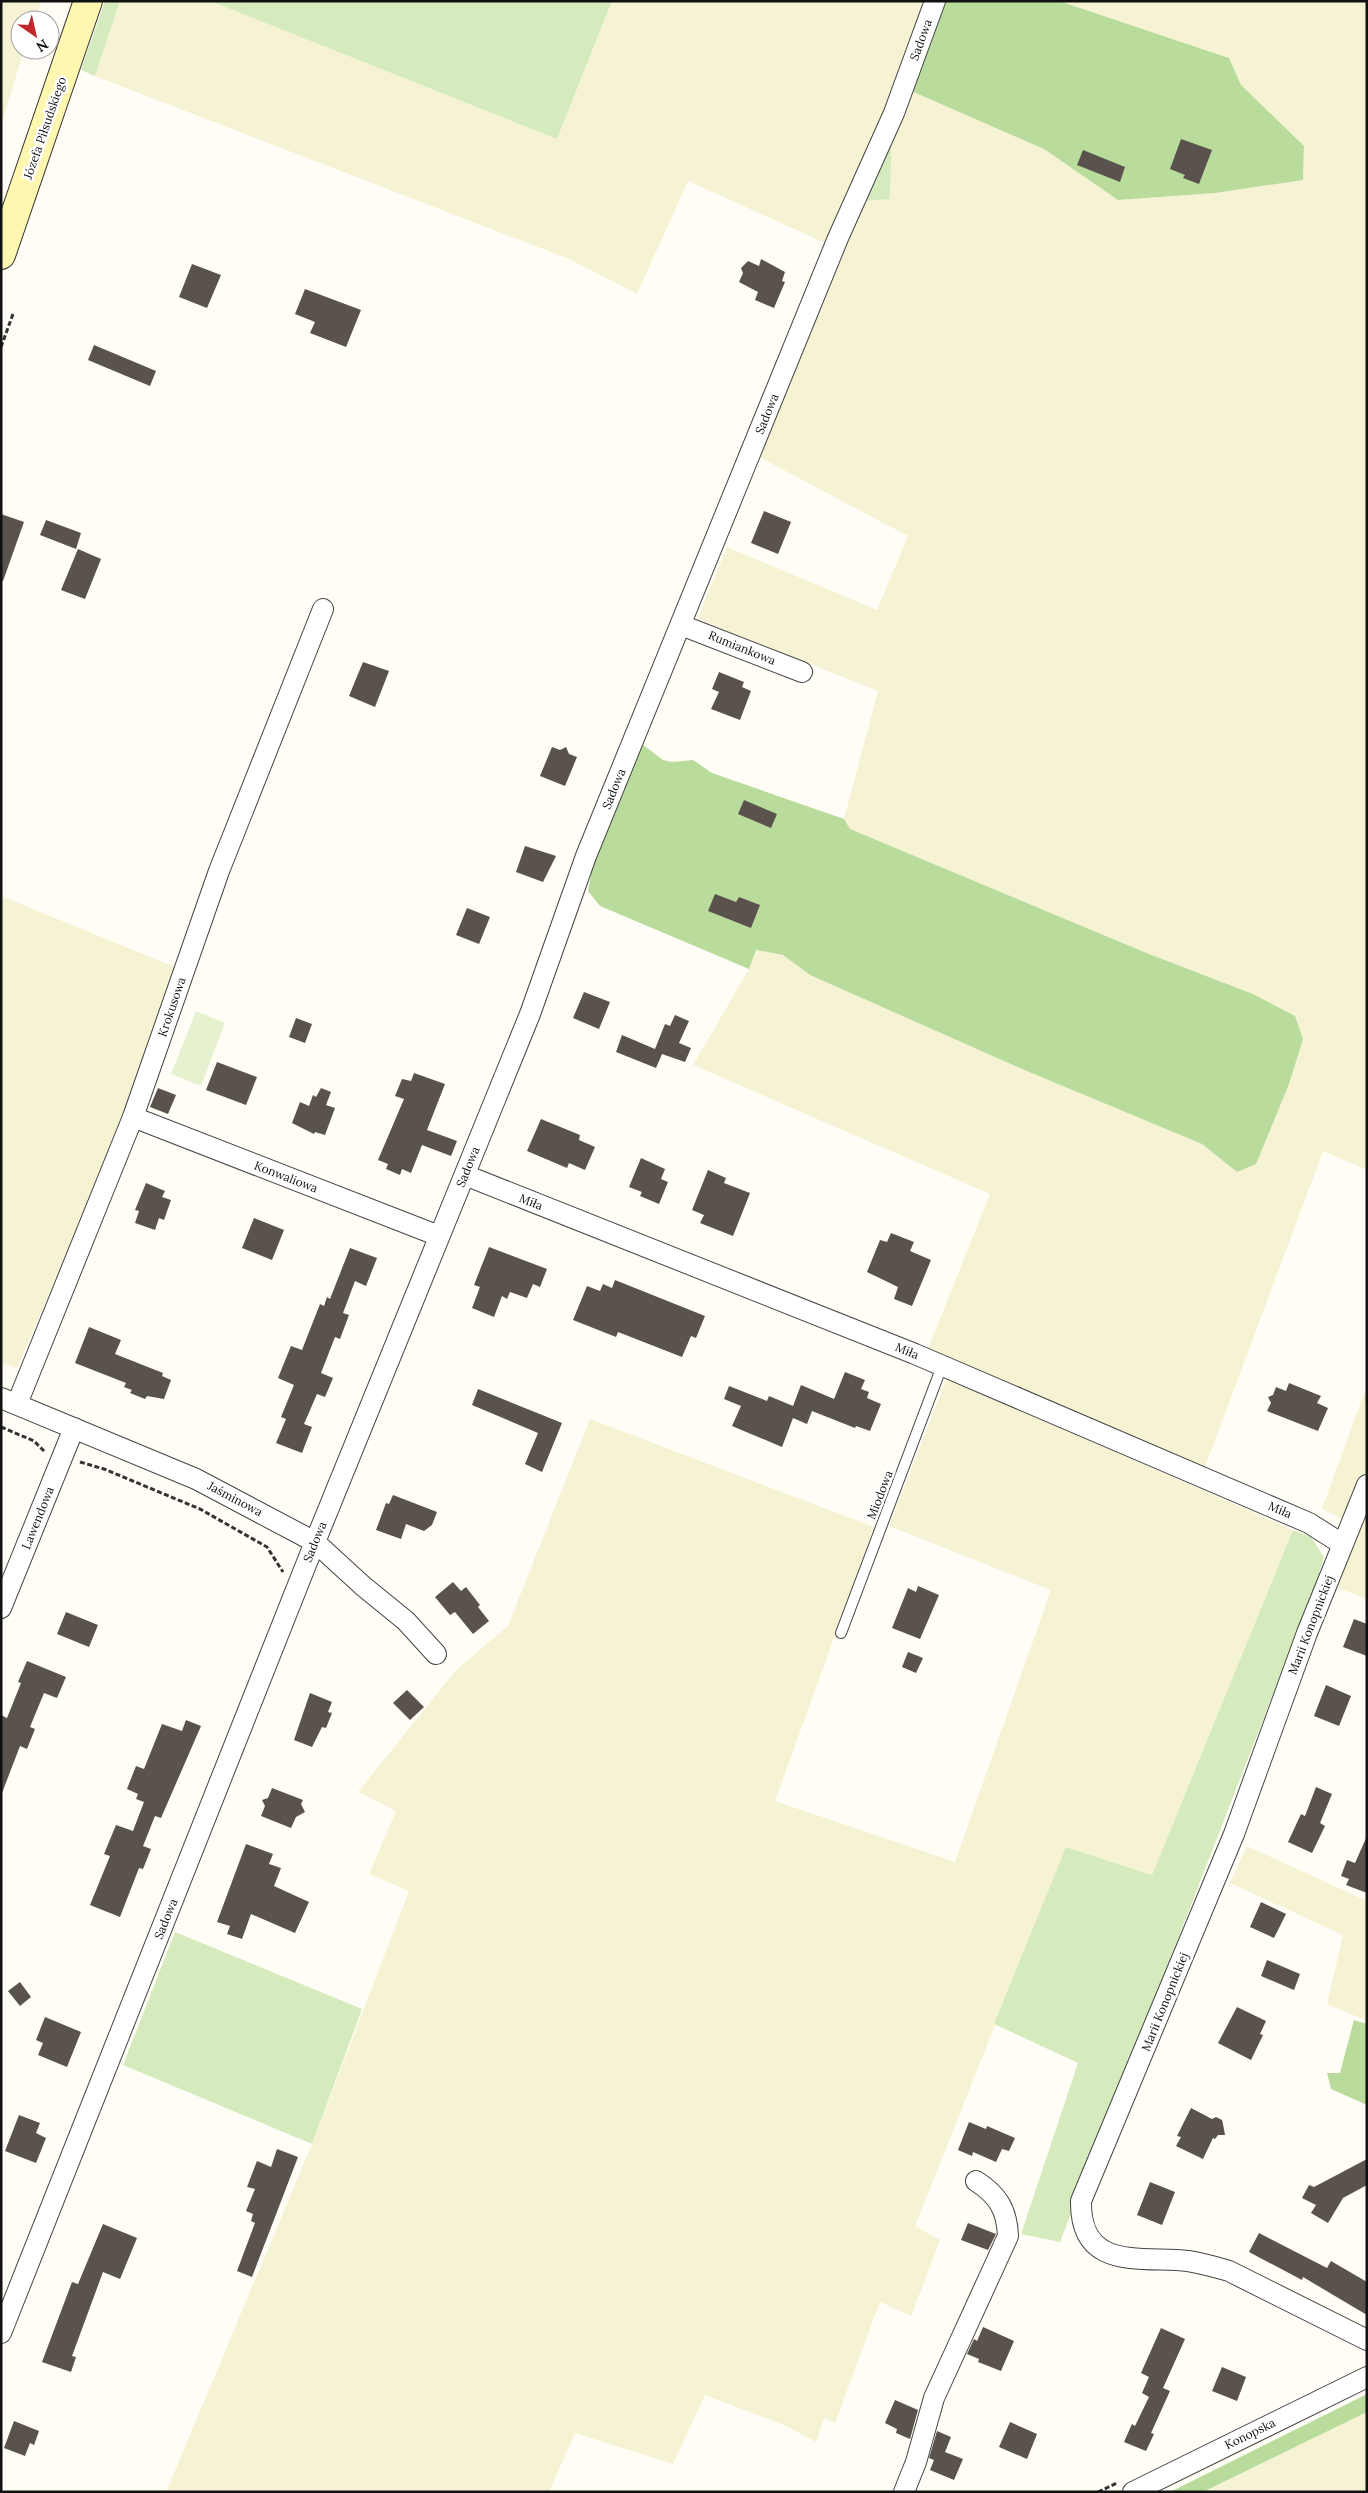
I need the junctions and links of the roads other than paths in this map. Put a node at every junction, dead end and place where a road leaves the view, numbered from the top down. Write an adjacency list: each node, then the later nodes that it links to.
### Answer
1 (88, 1): 3 (main road, Józefa Piłsudskiego)
2 (935, 1): 5 (street, Sadowa)
3 (1, 256)
4 (323, 609): 7 (street, Krokusowa)
5 (681, 624): 6 (street, Rumiankowa); 8 (street, Sadowa)
6 (802, 672)
7 (133, 1117): 9 (street, Konwaliowa); 11 (street, Krokusowa)
8 (465, 1175): 9 (street, Sadowa); 10 (street, Miła)
9 (439, 1236): 14 (street, Sadowa)
10 (942, 1366): 15 (street, Miła); 17 (lane, Miodowa)
11 (9, 1401): 12 (street, Jaśminowa)
12 (74, 1428): 14 (street, Jaśminowa); 16 (street, Lawendowa)
13 (1367, 1485): 15 (street, Marii Konopnickiej)
14 (315, 1542): 18 (street, Jaśminowa); 20 (street, Sadowa)
15 (1342, 1544): 21 (street, Marii Konopnickiej)
16 (3, 1599)
17 (841, 1633)
18 (436, 1654)
19 (976, 2181): 23 (street)
20 (1, 2333)
21 (1367, 2340)
22 (1367, 2377): 24 (street, Konopska)
23 (904, 2492)
24 (1133, 2492)

